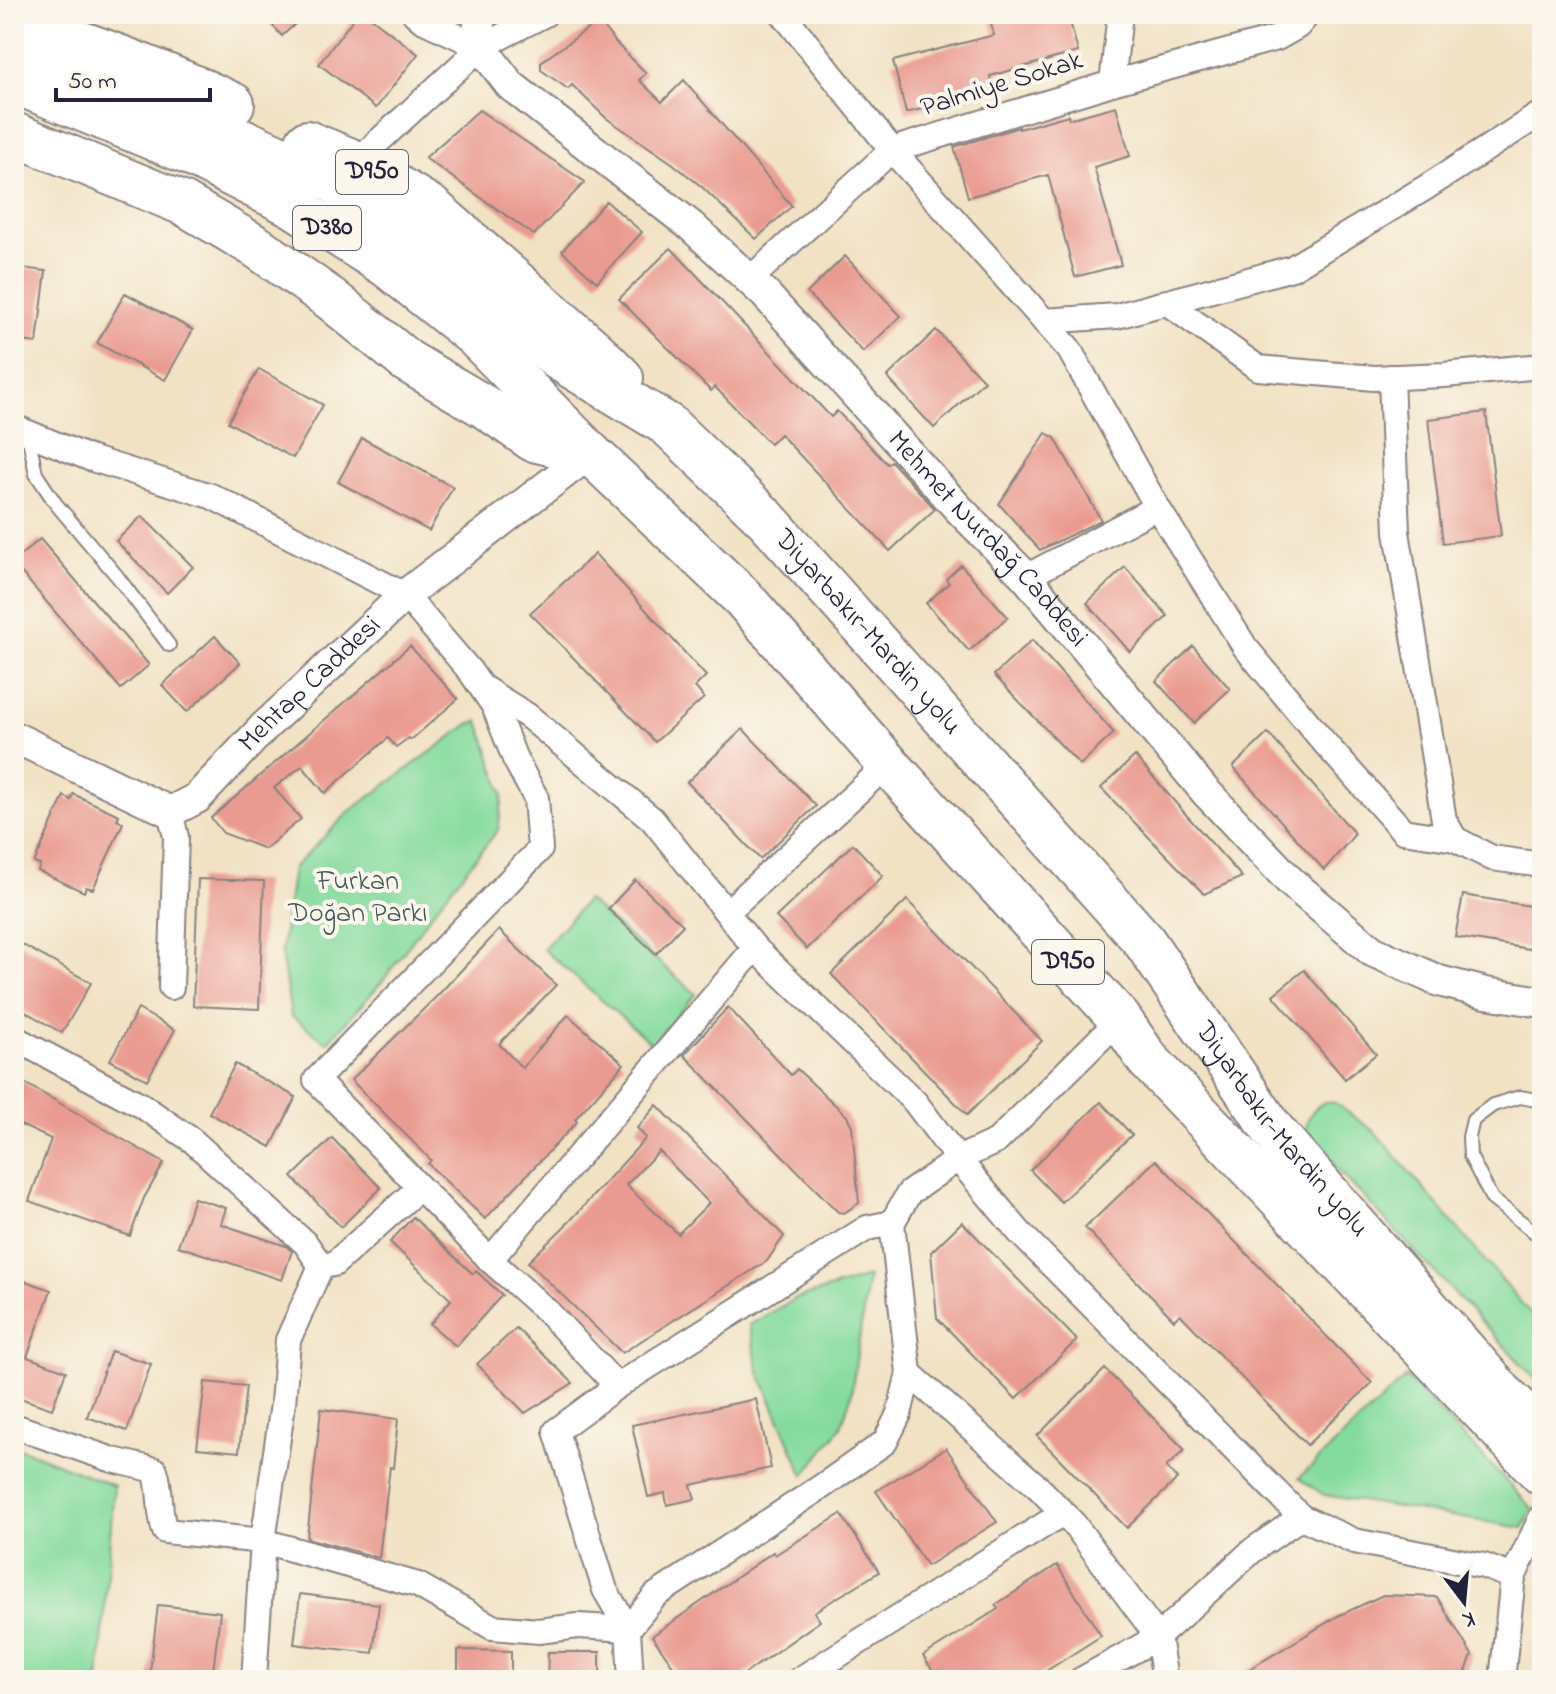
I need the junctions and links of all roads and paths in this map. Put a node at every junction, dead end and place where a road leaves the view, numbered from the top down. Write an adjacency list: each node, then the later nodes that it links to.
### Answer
1 (415, 14): 8 (street)
2 (478, 14): 8 (street)
3 (545, 14): 8 (street)
4 (783, 14): 14 (street)
5 (1120, 14): 11 (street)
6 (1308, 14): 11 (street, Palmiye Sokak)
7 (14, 20): 15 (highway, D950)
8 (481, 47): 15 (street); 16 (street, Mehmet Nurdağ Caddesi)
9 (14, 51): 21 (highway, Diyarbakır-Mardin yolu / D380)
10 (14, 82): 23 (highway, Diyarbakır-Mardin yolu / D380)
11 (1112, 83): 14 (street, Palmiye Sokak)
12 (1542, 113): 17 (street)
13 (14, 134): 23 (highway)
14 (892, 150): 16 (street, Palmiye Sokak); 18 (street)
15 (356, 162): 21 (highway, D950)
16 (749, 280): 25 (street, Mehmet Nurdağ Caddesi)
17 (1166, 302): 18 (street); 20 (street)
18 (1044, 321): 24 (street)
19 (1542, 366): 20 (street)
20 (1391, 377): 32 (street)
21 (668, 425): 50 (highway, Diyarbakır-Mardin yolu / D950)
22 (21, 430): 26 (street); 27 (lane)
23 (590, 453): 26 (street, Mehtap Caddesi); 30 (highway, Diyarbakır-Mardin yolu / D950)
24 (1157, 507): 25 (street); 32 (street)
25 (1026, 577): 37 (street, Mehmet Nurdağ Caddesi)
26 (405, 595): 28 (street); 31 (street, Mehtap Caddesi)
27 (169, 645)
28 (480, 687): 34 (street); 42 (street)
29 (14, 737): 31 (street)
30 (888, 764): 34 (street); 38 (highway, Diyarbakır-Mardin yolu / D950)
31 (170, 812): 36 (street)
32 (1455, 839): 33 (street)
33 (1542, 865)
34 (727, 912): 35 (street)
35 (755, 948): 41 (street); 45 (street)
36 (171, 987)
37 (1542, 1002)
38 (1120, 1019): 41 (street); 51 (highway, Diyarbakır-Mardin yolu / D950)
39 (14, 1038): 46 (street)
40 (1542, 1101): 44 (lane)
41 (958, 1159): 43 (street); 54 (street)
42 (419, 1188): 45 (street); 46 (street)
43 (892, 1223): 47 (street); 48 (street)
44 (1542, 1238)
45 (490, 1260): 48 (street)
46 (321, 1266): 55 (street)
47 (909, 1373): 52 (street); 57 (street)
48 (617, 1386): 57 (street)
49 (14, 1426): 55 (street)
50 (1542, 1430)
51 (1542, 1474)
52 (1063, 1513): 58 (street); 61 (street)
53 (1542, 1516): 56 (street)
54 (1301, 1517): 56 (street); 58 (street)
55 (263, 1541): 57 (street); 59 (street)
56 (1513, 1577): 64 (street)
57 (628, 1629): 60 (street)
58 (1158, 1637): 62 (street); 63 (street)
59 (254, 1680)
60 (631, 1680)
61 (799, 1680)
62 (1081, 1680)
63 (1165, 1680)
64 (1502, 1680)

